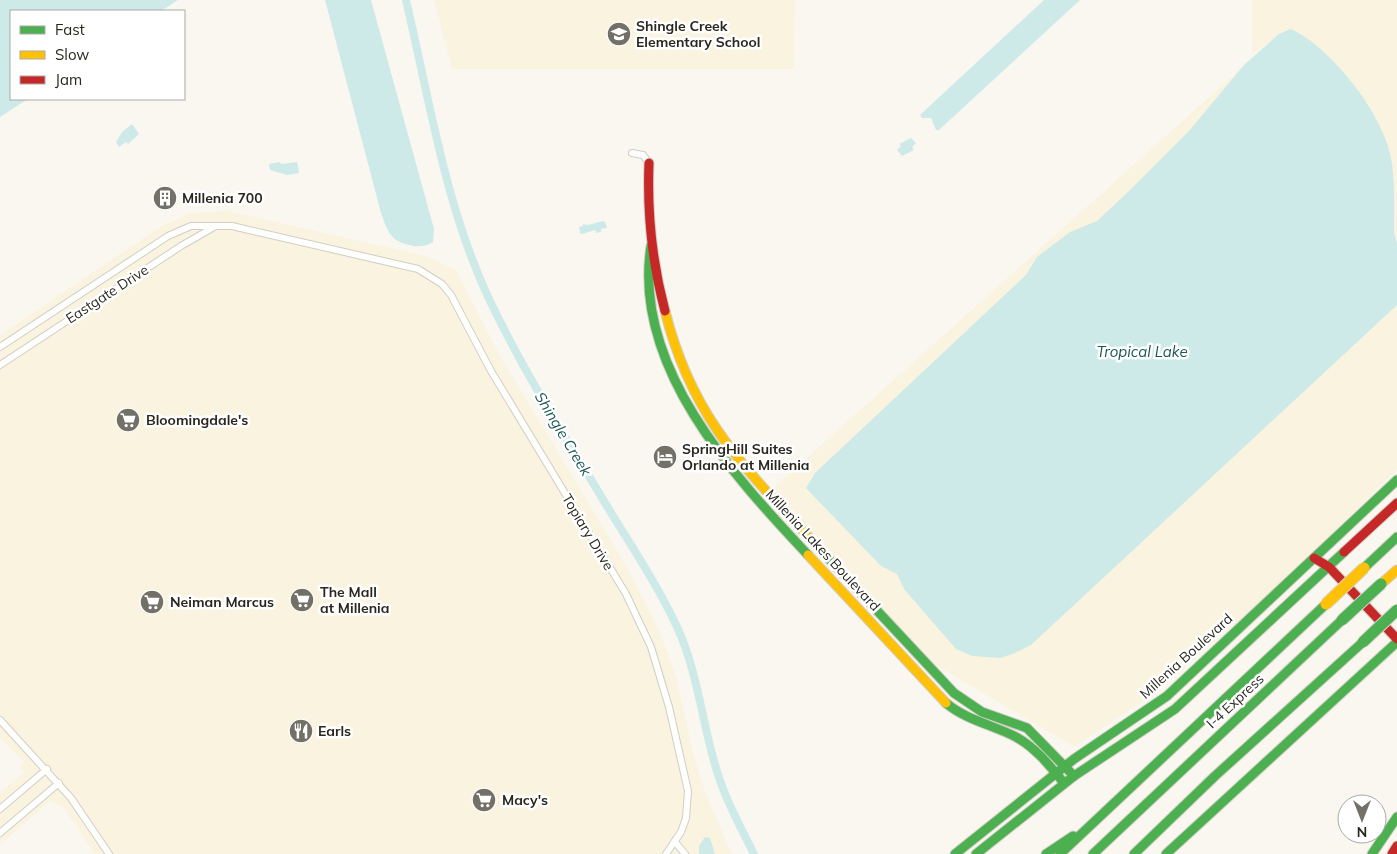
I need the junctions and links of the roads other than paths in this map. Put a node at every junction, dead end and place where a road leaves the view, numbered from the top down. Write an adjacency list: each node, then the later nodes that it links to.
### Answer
1 (632, 153): 2 (street)
2 (649, 163): 17 (main road, Millenia Lakes Boulevard)
3 (216, 226): 4 (street, Eastgate Drive); 5 (street, Eastgate Drive); 6 (street, Eastgate Drive)
4 (402, 264): 24 (street, Topiary Drive)
5 (0, 347)
6 (0, 365)
7 (1397, 480): 10 (main road, Millenia Boulevard)
8 (1397, 503): 11 (main road)
9 (1397, 537): 22 (main road, bridge)
10 (1318, 554): 11 (main road); 17 (main road, Millenia Boulevard)
11 (1329, 567): 14 (main road); 18 (main road)
12 (1397, 570): 33 (main road, I-4 Express, bridge)
13 (1397, 610): 34 (main road, bridge)
14 (1397, 640): 35 (main road)
15 (0, 720): 16 (street)
16 (46, 769): 19 (street); 20 (street)
17 (1060, 769): 18 (main road, Millenia Lakes Boulevard); 29 (main road, Millenia Boulevard)
18 (1069, 780): 30 (main road)
19 (59, 783): 23 (street); 26 (street)
20 (0, 809)
21 (1397, 817): 36 (main road)
22 (1093, 825): 31 (main road); 32 (main road)
23 (0, 832)
24 (675, 842): 27 (street, Topiary Drive); 28 (street)
25 (1397, 846): 37 (main road)
26 (109, 854)
27 (666, 854)
28 (684, 854)
29 (955, 854)
30 (976, 854)
31 (1046, 854)
32 (1060, 854)
33 (1093, 854)
34 (1134, 854)
35 (1166, 854)
36 (1372, 854)
37 (1392, 854)

